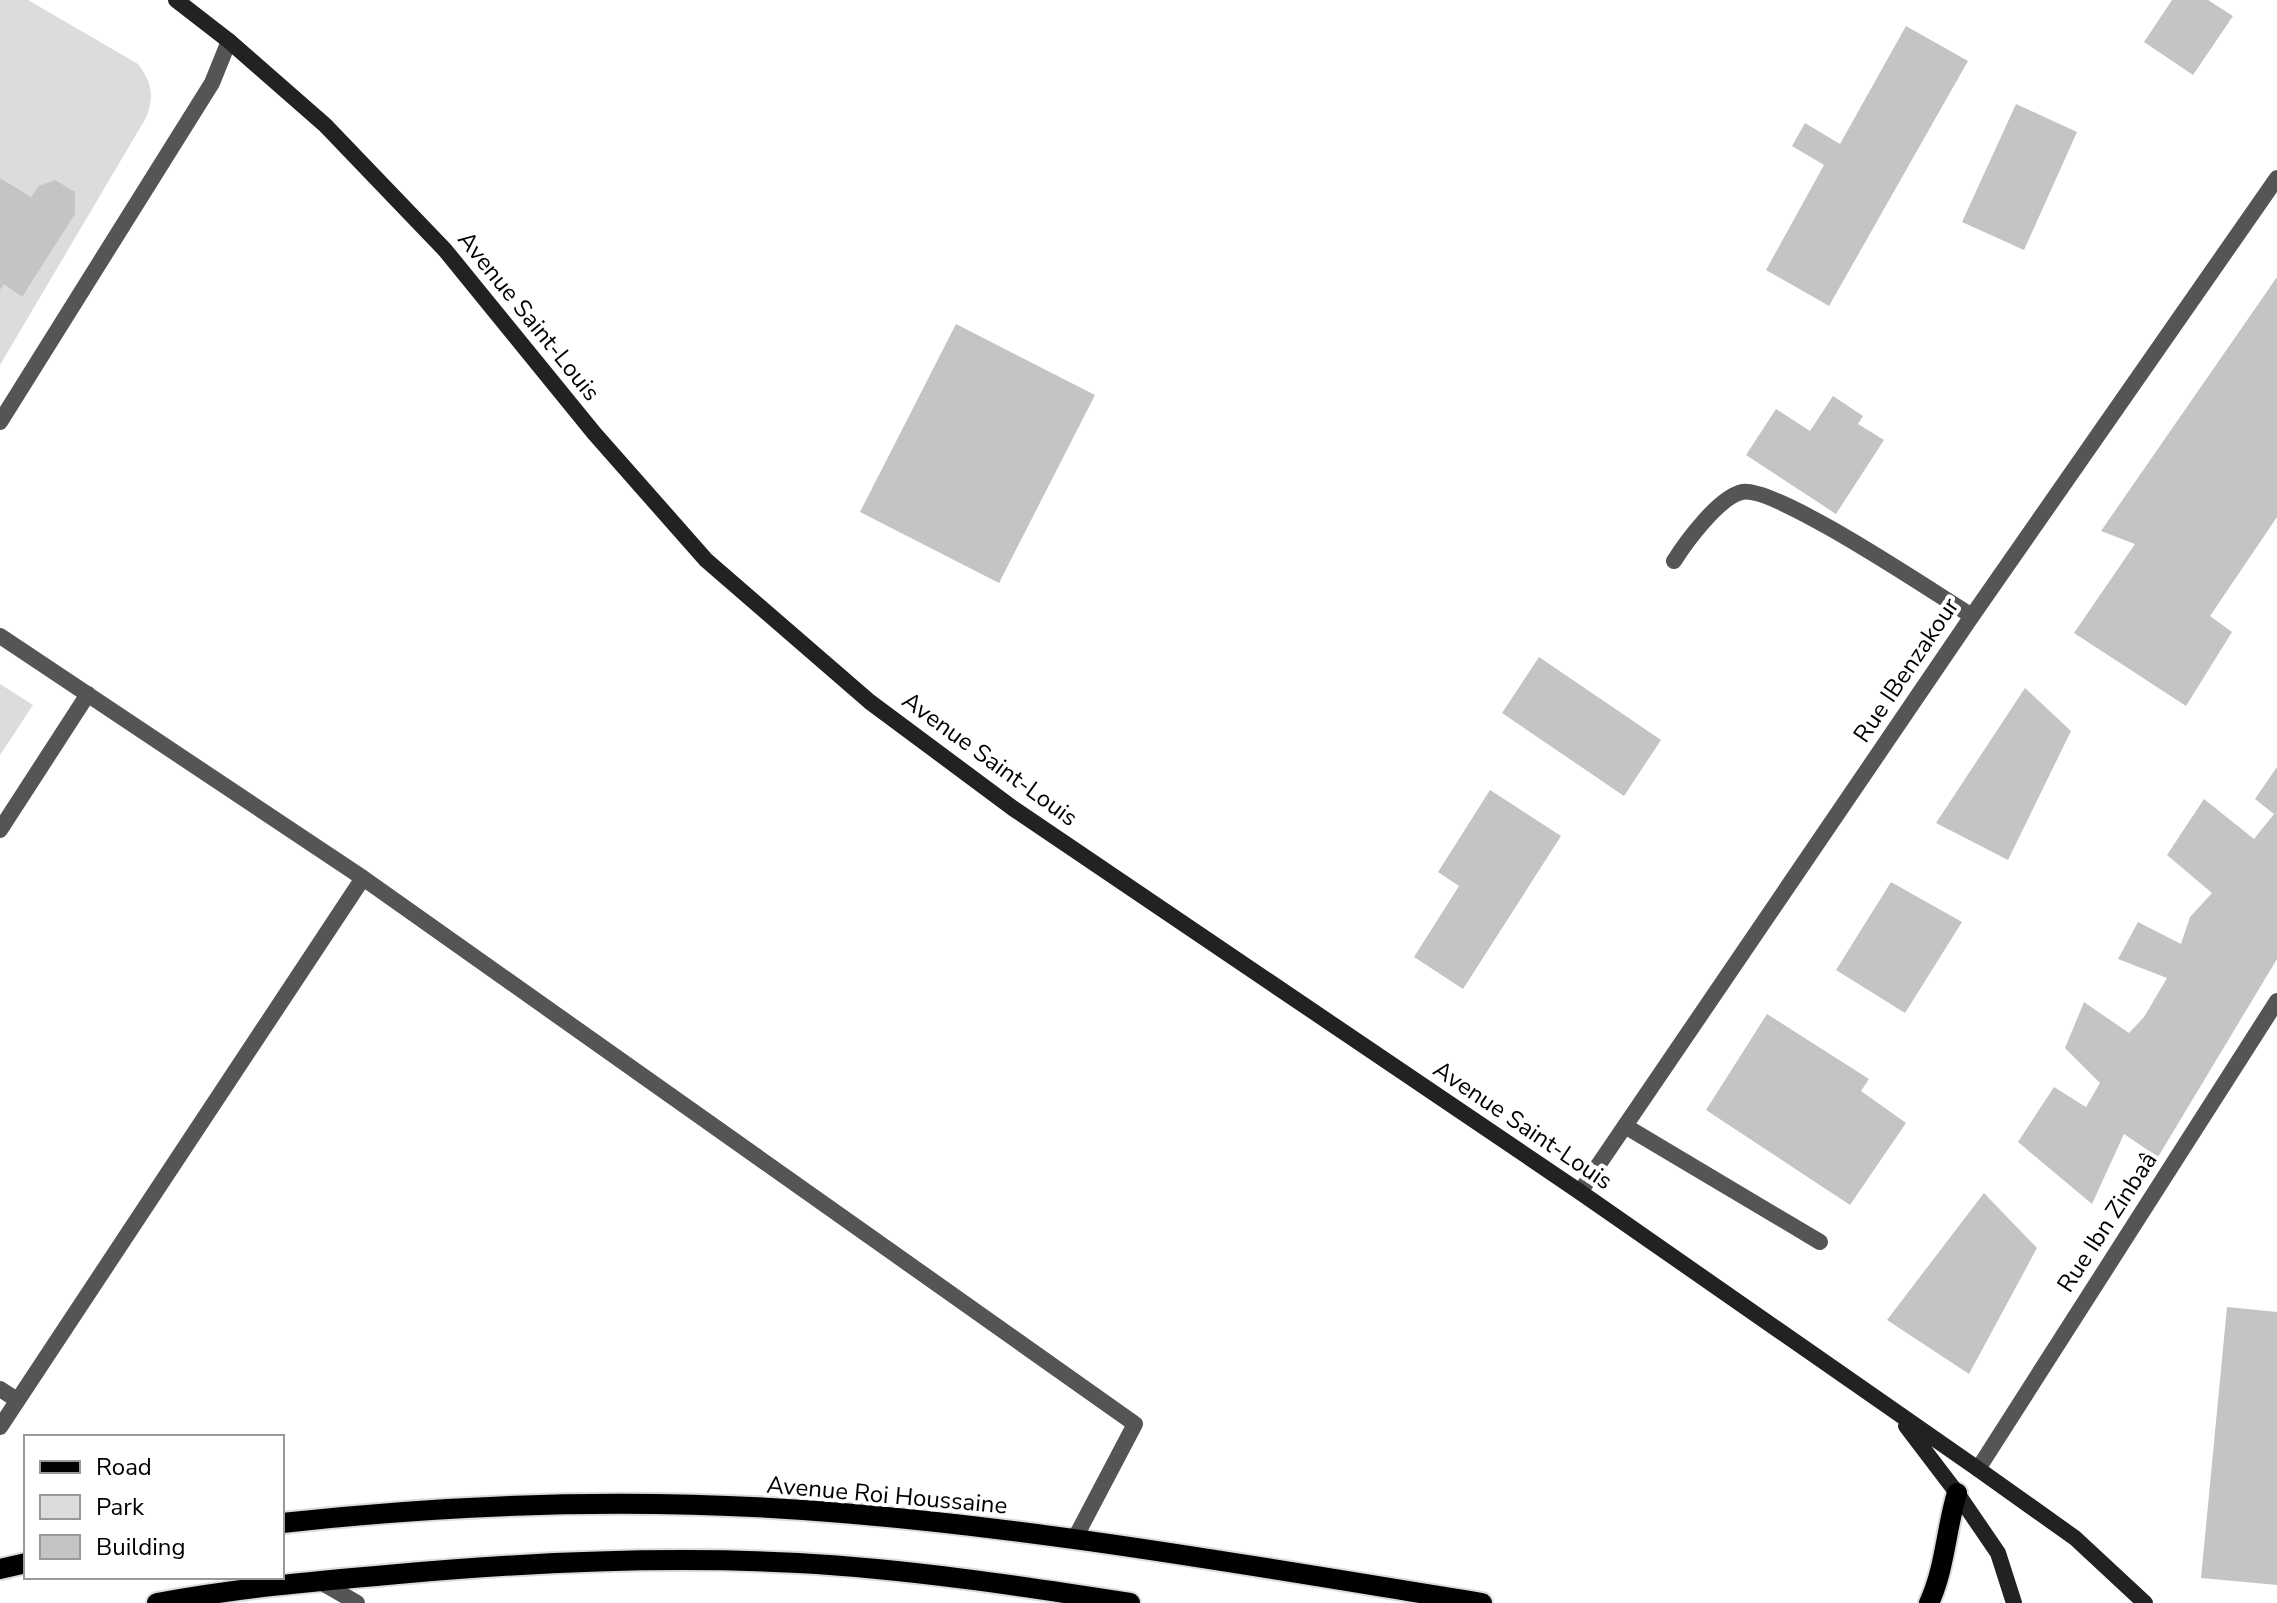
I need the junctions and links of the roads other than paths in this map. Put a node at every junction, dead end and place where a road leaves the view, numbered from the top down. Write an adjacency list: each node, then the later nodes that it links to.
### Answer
1 (176, 0): 2 (main road, Avenue Saint-Louis)
2 (229, 41): 4 (street); 13 (main road, Avenue Saint-Louis)
3 (2277, 178): 6 (street, Rue IBenzakour)
4 (0, 422)
5 (1674, 561): 6 (street)
6 (1972, 616): 12 (street, Rue IBenzakour)
7 (0, 636): 8 (street)
8 (88, 694): 9 (street); 10 (street)
9 (0, 830)
10 (363, 878): 16 (street); 22 (street)
11 (2276, 1006): 19 (street, Rue Ibn Zinbaâ)
12 (1625, 1126): 13 (street, Rue IBenzakour); 14 (street)
13 (1580, 1192): 17 (main road, Avenue Saint-Louis)
14 (1820, 1242)
15 (0, 1389): 16 (street)
16 (17, 1400): 18 (street)
17 (1897, 1415): 19 (main road, Avenue Saint-Louis); 20 (main road, Avenue Saint-Louis)
18 (0, 1427)
19 (1978, 1469): 32 (main road, Avenue Saint-Louis)
20 (1957, 1493): 30 (main road); 31 (main road, Avenue Saint-Louis)
21 (284, 1523): 22 (main road, Avenue Roi Houssaine)
22 (1074, 1540): 29 (main road, Avenue Roi Houssaine)
23 (24, 1563): 24 (main road)
24 (0, 1569)
25 (319, 1581): 26 (main road); 27 (street); 28 (main road)
26 (157, 1603)
27 (357, 1603)
28 (1130, 1603)
29 (1482, 1603)
30 (1929, 1603)
31 (2014, 1603)
32 (2145, 1603)

